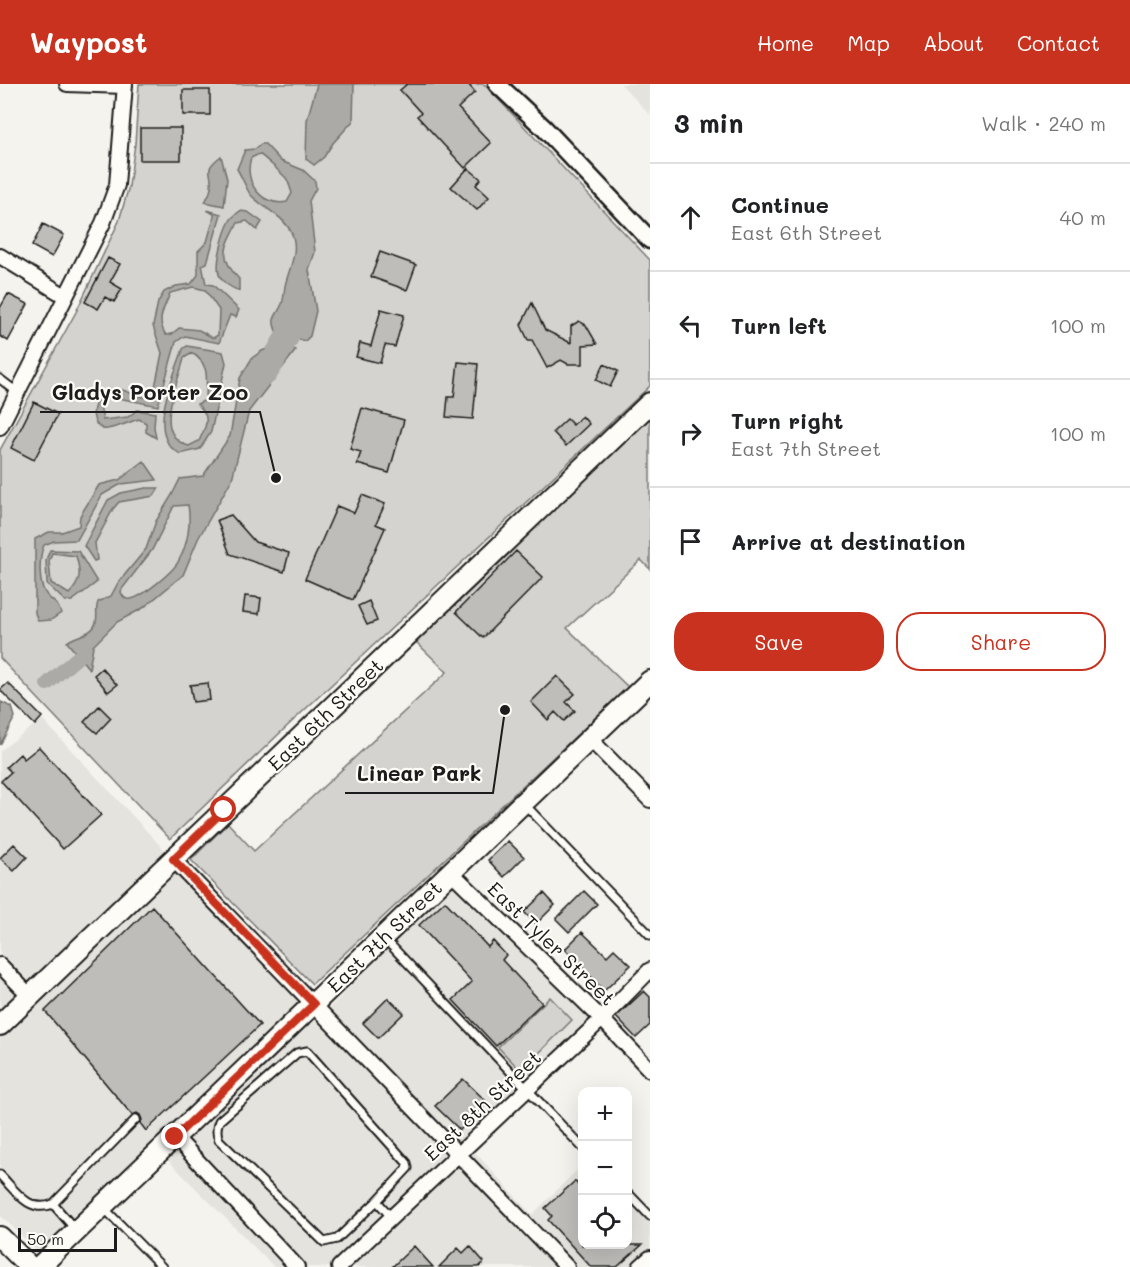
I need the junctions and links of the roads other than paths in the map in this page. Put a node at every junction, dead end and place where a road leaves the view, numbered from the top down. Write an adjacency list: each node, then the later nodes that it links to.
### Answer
1 (67, 84): 2 (street)
2 (125, 85): 6 (street)
3 (505, 87): 4 (street)
4 (650, 240)
5 (0, 256): 6 (street)
6 (65, 296): 8 (street)
7 (0, 379): 8 (lane)
8 (17, 392): 10 (street)
9 (650, 403): 15 (main road, East 6th Street)
10 (0, 427)
11 (650, 681): 12 (main road, East 7th Street)
12 (590, 739): 13 (street); 16 (main road, East 7th Street)
13 (650, 800)
14 (531, 811): 17 (lane)
15 (173, 859): 21 (main road, East 6th Street); 22 (street)
16 (451, 872): 18 (main road, East 7th Street); 23 (street, East Tyler Street)
17 (650, 935)
18 (383, 937): 22 (main road, East 7th Street); 26 (lane)
19 (0, 966): 21 (street)
20 (650, 970): 23 (street, East 8th Street)
21 (30, 996): 24 (main road, East 6th Street)
22 (314, 1004): 28 (main road, East 7th Street); 30 (street)
23 (602, 1019): 25 (street, East Tyler Street); 26 (street, East 8th Street)
24 (0, 1025)
25 (650, 1070)
26 (526, 1089): 29 (lane); 30 (street, East 8th Street)
27 (136, 1119): 34 (lane)
28 (175, 1137): 35 (main road, East 7th Street); 44 (street)
29 (578, 1143)
30 (457, 1154): 37 (street, East 8th Street); 46 (street)
31 (0, 1175): 34 (lane)
32 (629, 1195): 36 (lane)
33 (377, 1201): 33 (lane); 37 (lane)
34 (53, 1204): 38 (lane)
35 (103, 1206): 38 (main road, East 7th Street); 43 (lane)
36 (650, 1216)
37 (391, 1217): 45 (street, East 8th Street)
38 (76, 1231): 42 (main road, East 7th Street)
39 (0, 1237): 41 (main road)
40 (650, 1258): 47 (street)
41 (30, 1267)
42 (39, 1267)
43 (162, 1267)
44 (297, 1267)
45 (339, 1267)
46 (567, 1267)
47 (640, 1267)

